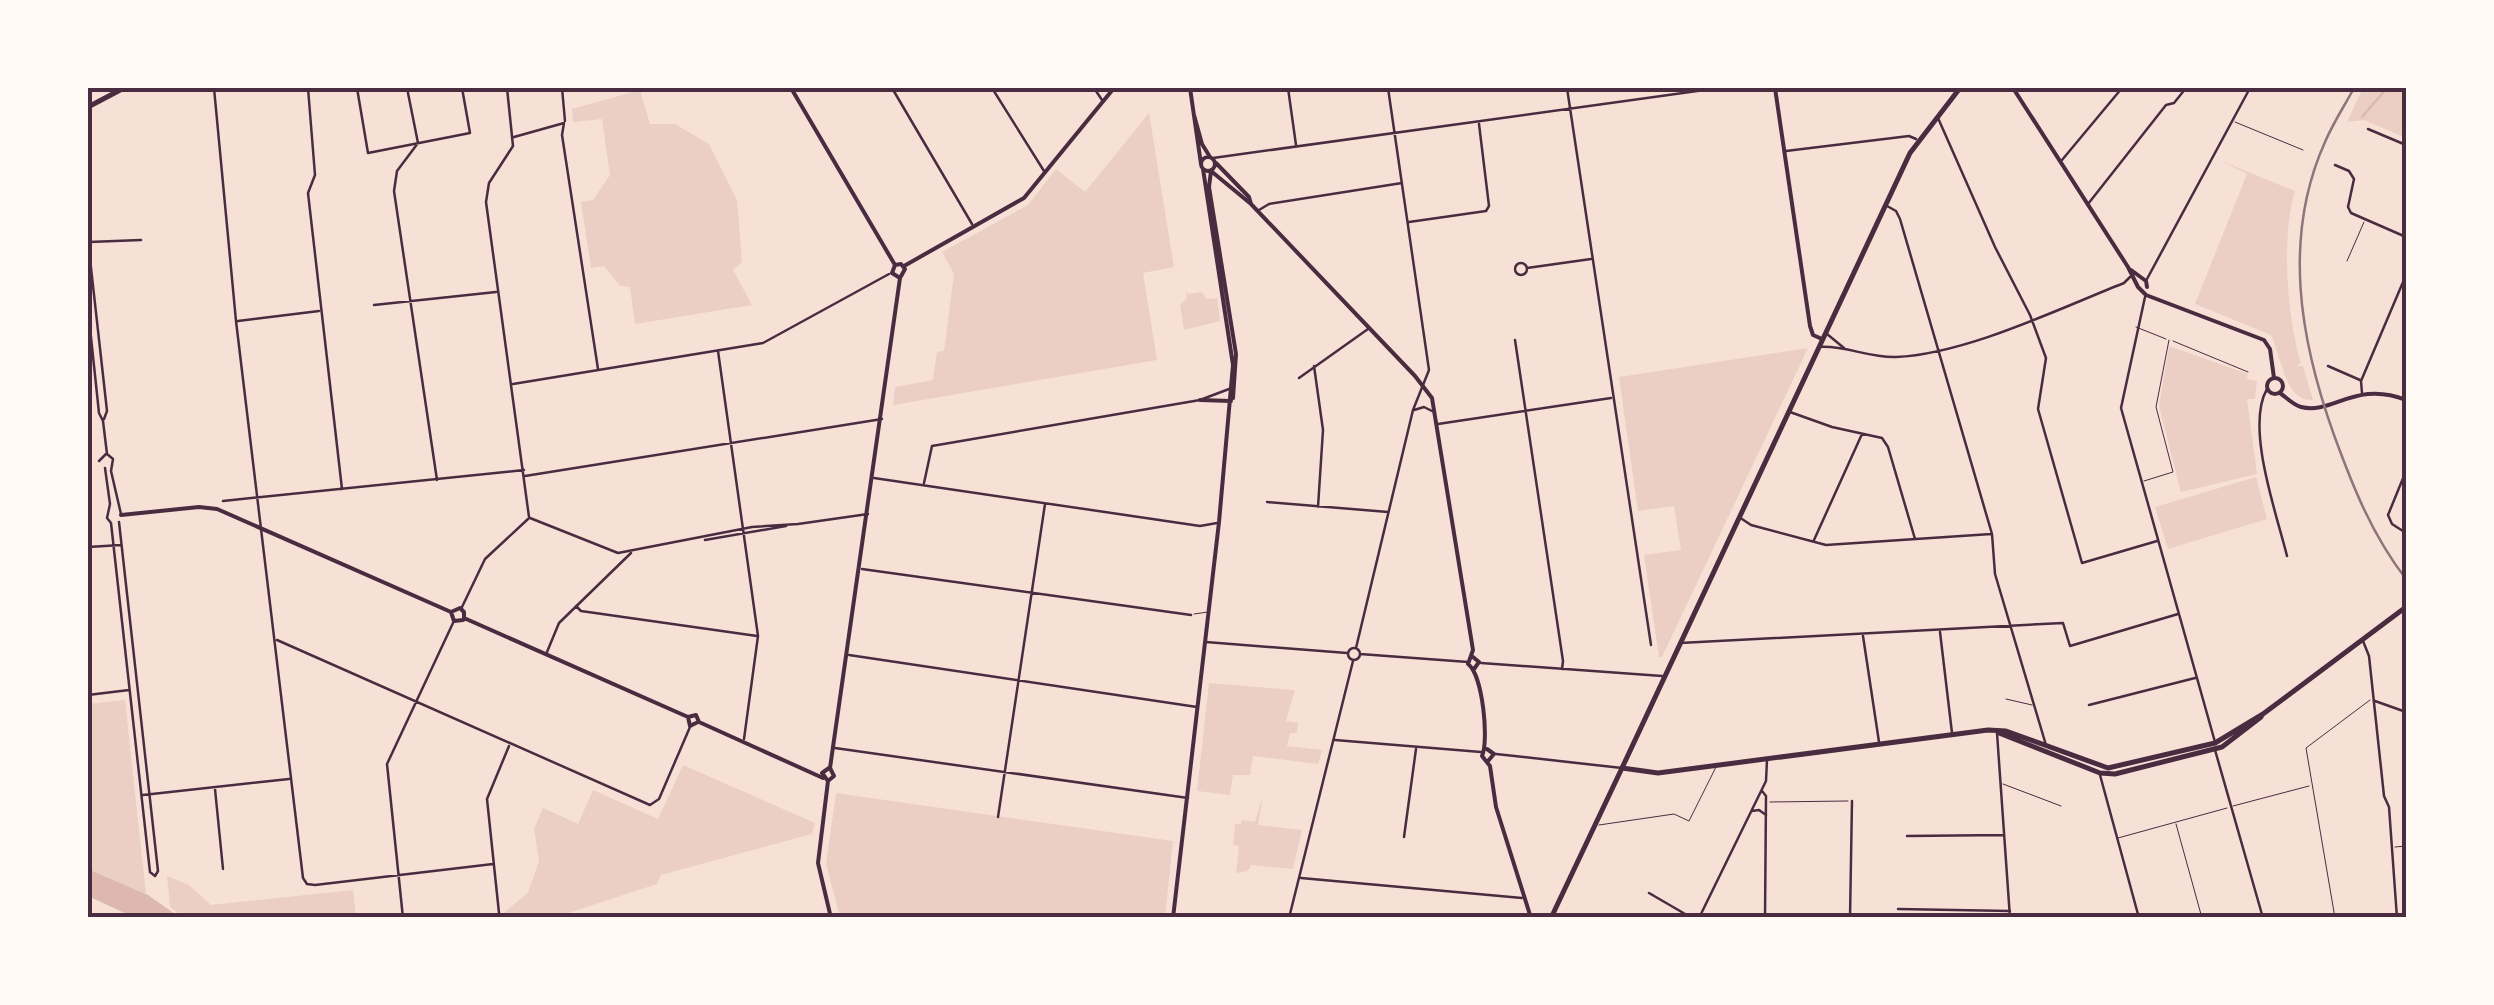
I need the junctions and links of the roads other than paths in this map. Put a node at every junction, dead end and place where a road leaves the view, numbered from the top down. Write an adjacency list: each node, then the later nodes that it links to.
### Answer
1 (124, 88): 30 (main road)
2 (214, 88): 82 (street)
3 (308, 88): 80 (street)
4 (357, 88): 41 (street)
5 (407, 88): 41 (street)
6 (462, 88): 41 (street)
7 (508, 88): 39 (street)
8 (562, 88): 36 (street)
9 (791, 88): 65 (street)
10 (892, 88): 59 (street)
11 (992, 88): 51 (street)
12 (1094, 88): 29 (street)
13 (1114, 88): 29 (street)
14 (1190, 88): 32 (street)
15 (1288, 88): 42 (street)
16 (1388, 88): 38 (street)
17 (1567, 88): 31 (street)
18 (1673, 88): 27 (street)
19 (1718, 88): 27 (street)
20 (1775, 88): 45 (street)
21 (1960, 88): 33 (main road)
22 (2013, 88): 47 (street)
23 (2109, 88): 28 (street)
24 (2122, 88): 28 (street)
25 (2186, 88): 54 (street)
26 (2250, 88): 35 (street)
27 (1674, 94): 31 (street)
28 (2115, 96): 47 (street)
29 (1102, 101): 51 (street)
30 (88, 107)
31 (1570, 107): 34 (street); 63 (street)
32 (1194, 115): 46 (street); 49 (street)
33 (1937, 116): 40 (main road); 81 (street)
34 (1478, 120): 38 (street); 58 (street)
35 (2232, 121): 44 (lane); 73 (street)
36 (564, 123): 39 (street); 96 (street)
37 (2368, 129): 43 (street)
38 (1395, 132): 42 (street); 52 (street)
39 (514, 136): 74 (street)
40 (1918, 140): 45 (street); 55 (main road)
41 (418, 143): 77 (street)
42 (1296, 146): 46 (street)
43 (2406, 146)
44 (2303, 150)
45 (1784, 151): 85 (street)
46 (1213, 159): 49 (street); 50 (street); 53 (street)
47 (2060, 162): 54 (street)
48 (2334, 164): 57 (street)
49 (1202, 167): 50 (street); 104 (street)
50 (1211, 171): 53 (street); 104 (street)
51 (1046, 172): 59 (street)
52 (1402, 183): 56 (street); 58 (street)
53 (1250, 204): 56 (street)
54 (2088, 204): 69 (street)
55 (1886, 205): 85 (main road); 92 (street)
56 (1257, 211): 84 (street)
57 (2366, 219): 60 (street); 64 (lane)
58 (1407, 222): 102 (street)
59 (974, 228): 66 (street)
60 (2406, 237)
61 (141, 240): 62 (street)
62 (88, 242): 90 (street)
63 (1592, 259): 67 (street); 107 (street)
64 (2347, 261)
65 (895, 265): 66 (street); 68 (street)
66 (904, 266): 71 (street)
67 (1527, 268)
68 (892, 273): 71 (street); 93 (street)
69 (2134, 275): 72 (street); 73 (street)
70 (2406, 275): 100 (street)
71 (900, 278): 115 (street)
72 (2124, 283): 73 (street); 81 (street)
73 (2142, 284): 75 (street); 76 (street)
74 (498, 292): 77 (street); 101 (street)
75 (2146, 295): 76 (street); 83 (street)
76 (2159, 298): 99 (street)
77 (410, 301): 78 (street); 129 (street)
78 (374, 305)
79 (88, 309): 89 (street)
80 (322, 311): 82 (street); 132 (street)
81 (2032, 320): 92 (street); 154 (street)
82 (236, 321): 133 (street)
83 (2136, 327): 87 (lane); 130 (street)
84 (1369, 328): 94 (street); 102 (street)
85 (1824, 336): 88 (main road); 91 (street)
86 (1515, 340): 112 (street)
87 (2169, 340): 97 (lane); 130 (lane)
88 (1819, 347): 91 (street); 113 (main road)
89 (92, 349): 90 (street); 116 (street)
90 (99, 349): 116 (street)
91 (1846, 349): 92 (street)
92 (1938, 350): 150 (street)
93 (718, 351): 96 (street); 119 (street)
94 (1314, 366): 98 (street); 137 (street)
95 (2328, 366): 100 (street)
96 (598, 370): 101 (street)
97 (2248, 372)
98 (1299, 378)
99 (2274, 378): 103 (street); 106 (street)
100 (2362, 381): 105 (street)
101 (512, 384): 125 (street)
102 (1424, 385): 111 (street); 114 (street)
103 (2267, 389): 106 (street); 160 (street)
104 (1229, 391): 108 (street); 110 (street)
105 (2362, 392): 106 (street); 109 (street)
106 (2280, 393)
107 (1613, 398): 112 (street); 182 (street)
108 (1200, 400): 110 (street); 131 (street)
109 (2406, 400)
110 (1231, 401): 145 (street)
111 (1413, 410): 114 (street); 139 (street)
112 (1525, 410): 117 (street); 193 (street)
113 (1788, 411): 118 (street); 143 (main road)
114 (1436, 414): 117 (street)
115 (882, 419): 119 (street); 128 (street)
116 (103, 420): 120 (street)
117 (1438, 424): 188 (street)
118 (1862, 434): 152 (street); 153 (street)
119 (732, 443): 127 (street); 148 (street)
120 (107, 454): 121 (street); 123 (street)
121 (99, 461): 122 (street); 124 (street)
122 (89, 462)
123 (111, 467): 124 (street); 141 (street)
124 (105, 468): 138 (street)
125 (524, 470): 127 (street); 129 (street)
126 (2406, 471): 149 (street)
127 (524, 476): 142 (street)
128 (873, 478): 131 (street); 140 (street)
129 (437, 480): 132 (street)
130 (2141, 482): 154 (street)
131 (924, 485): 136 (street)
132 (342, 490): 133 (street)
133 (256, 498): 134 (street); 147 (street)
134 (223, 501)
135 (1267, 502): 137 (street)
136 (1046, 503): 145 (street); 162 (street)
137 (1318, 506): 139 (street)
138 (110, 510): 141 (street); 144 (street)
139 (1390, 512): 183 (street)
140 (868, 514): 146 (street); 161 (street)
141 (119, 515): 144 (street); 147 (street); 156 (street)
142 (528, 517): 159 (street); 165 (street)
143 (1738, 517): 153 (street); 181 (main road)
144 (111, 522): 157 (street)
145 (1219, 522): 167 (street)
146 (798, 524): 148 (street); 151 (street)
147 (261, 528): 166 (street); 178 (street)
148 (744, 529): 151 (street); 155 (street)
149 (2406, 533)
150 (1992, 534): 152 (street); 174 (street)
151 (744, 535): 155 (street); 177 (street)
152 (1916, 540): 153 (street)
153 (1814, 541)
154 (2158, 541): 168 (street)
155 (688, 542): 159 (street)
156 (122, 544): 157 (street); 171 (street)
157 (113, 545): 158 (street); 170 (street)
158 (88, 547)
159 (632, 551): 163 (street)
160 (2287, 556)
161 (860, 568): 162 (street); 187 (street)
162 (1033, 593): 169 (street); 196 (street)
163 (576, 606): 177 (street); 185 (street)
164 (2406, 607): 179 (main road)
165 (462, 609): 166 (street); 172 (street)
166 (451, 612): 173 (street)
167 (1208, 612): 169 (lane); 180 (street)
168 (2178, 614): 174 (street); 195 (street)
169 (1191, 615)
170 (121, 616): 171 (street); 197 (street)
171 (130, 616): 234 (street)
172 (464, 618): 173 (street); 185 (street)
173 (454, 621): 201 (street)
174 (2011, 626): 175 (street); 203 (street)
175 (1940, 630): 176 (street); 210 (street)
176 (1863, 634): 181 (street); 213 (street)
177 (758, 636): 212 (street)
178 (275, 639): 201 (street); 229 (street)
179 (2362, 639): 200 (street); 215 (main road)
180 (1205, 641): 184 (street); 204 (street)
181 (1678, 643): 194 (main road)
182 (1650, 646)
183 (1356, 648): 184 (street); 186 (street)
184 (1348, 653): 189 (street)
185 (546, 654): 206 (street)
186 (1360, 654): 189 (street); 190 (street)
187 (848, 655): 196 (street); 217 (street)
188 (1473, 657): 190 (street); 191 (street)
189 (1353, 661): 211 (street)
190 (1468, 662): 192 (street)
191 (1479, 663): 192 (street); 193 (street)
192 (1474, 668): 219 (street)
193 (1562, 669): 194 (street)
194 (1663, 676): 225 (main road)
195 (2196, 678): 202 (street); 215 (street)
196 (1020, 682): 204 (street); 226 (street)
197 (130, 690): 198 (street); 235 (street)
198 (88, 696)
199 (2006, 699): 203 (lane)
200 (2374, 700): 205 (street); 231 (lane); 252 (street)
201 (416, 702): 214 (street); 255 (street)
202 (2089, 705)
203 (2035, 706): 216 (street)
204 (1197, 707): 237 (street)
205 (2406, 712)
206 (688, 717): 207 (street); 208 (street)
207 (698, 722): 208 (street); 212 (street)
208 (690, 726): 214 (street)
209 (1998, 732): 210 (main road); 216 (main road); 227 (main road); 230 (street)
210 (1952, 734): 213 (main road)
211 (1334, 740): 218 (street); 256 (street)
212 (744, 741): 228 (street)
213 (1879, 744): 221 (main road)
214 (509, 745): 253 (street)
215 (2215, 746): 216 (main road); 227 (main road); 241 (street)
216 (2047, 747)
217 (833, 748): 224 (street); 226 (street)
218 (1416, 748): 219 (street); 248 (street)
219 (1485, 750): 220 (street); 222 (street)
220 (1494, 754): 222 (street); 225 (street)
221 (1767, 758): 223 (main road); 233 (street)
222 (1488, 761): 258 (street)
223 (1716, 765): 225 (main road); 246 (lane)
224 (830, 768): 228 (street); 228 (street)
225 (1622, 768): 246 (main road)
226 (1007, 772): 237 (street); 243 (street)
227 (2100, 774): 250 (street)
228 (825, 777): 263 (street)
229 (290, 779): 232 (street); 255 (street)
230 (2000, 783): 240 (lane); 247 (street)
231 (2312, 785): 241 (lane); 276 (lane)
232 (215, 787): 234 (street); 254 (street)
233 (1762, 790): 236 (street); 238 (street)
234 (150, 794): 235 (street); 235 (street)
235 (142, 795)
236 (1759, 795): 238 (street); 242 (street)
237 (1188, 798): 264 (street)
238 (1766, 801): 239 (lane); 244 (street)
239 (1852, 801): 271 (street)
240 (2061, 806)
241 (2231, 807): 245 (lane); 275 (street)
242 (1750, 812): 244 (street); 269 (street)
243 (998, 816)
244 (1767, 816): 270 (street)
245 (2176, 822): 250 (lane); 274 (lane)
246 (1595, 825): 267 (main road)
247 (2004, 835): 249 (street); 260 (street)
248 (1404, 836)
249 (1907, 836)
250 (2116, 838): 273 (street)
251 (2406, 846): 252 (lane)
252 (2392, 848): 277 (street)
253 (493, 864): 255 (street); 261 (street)
254 (223, 869)
255 (398, 876): 262 (street)
256 (1300, 877): 258 (street); 265 (street)
257 (1649, 893): 268 (street)
258 (1524, 898): 266 (street)
259 (1898, 909): 260 (street)
260 (2010, 911): 272 (street)
261 (499, 912)
262 (403, 918)
263 (831, 918)
264 (1174, 918)
265 (1289, 918)
266 (1531, 918)
267 (1551, 918)
268 (1692, 918)
269 (1699, 918)
270 (1764, 918)
271 (1850, 918)
272 (2010, 918)
273 (2139, 918)
274 (2202, 918)
275 (2262, 918)
276 (2334, 918)
277 (2397, 918)

